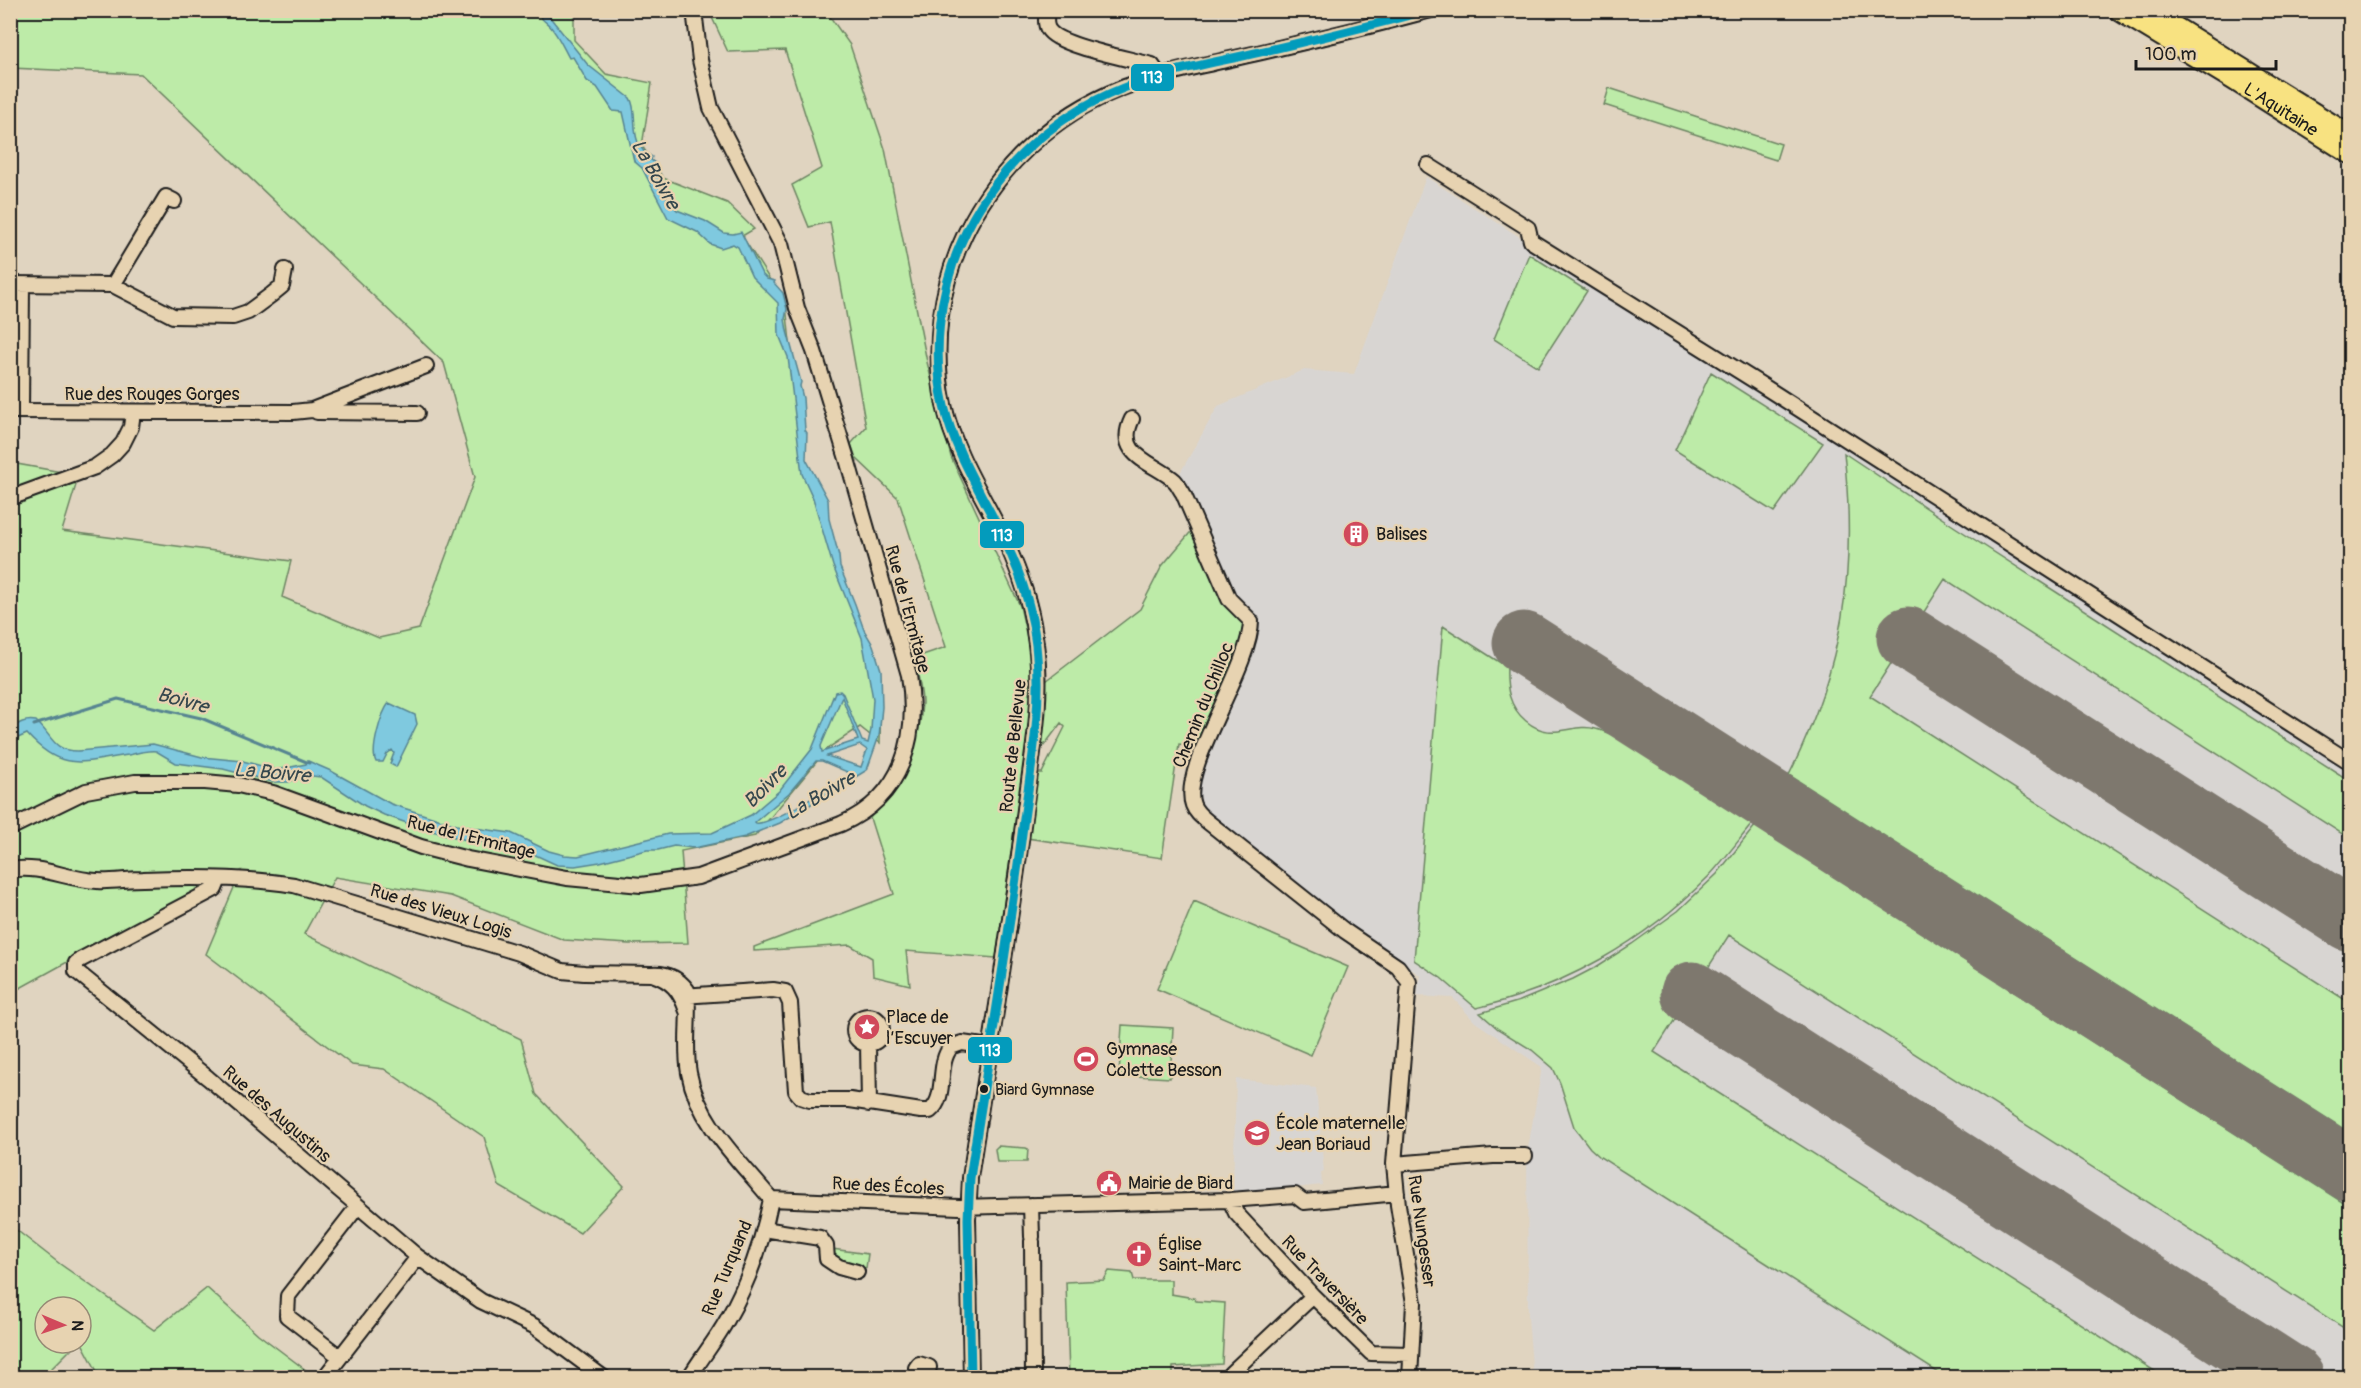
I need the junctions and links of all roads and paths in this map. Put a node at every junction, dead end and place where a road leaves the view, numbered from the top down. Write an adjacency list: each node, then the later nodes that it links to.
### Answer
1 (694, 10): 22 (street, Rue de l’Ermitage)
2 (1047, 10): 6 (street)
3 (1431, 10): 6 (street, Route de Bellevue)
4 (2119, 10): 8 (highway, L'Aquitaine)
5 (2147, 10): 7 (highway, L'Aquitaine)
6 (1160, 76): 28 (street, Route de Bellevue)
7 (2350, 136)
8 (2350, 153)
9 (1428, 165): 21 (street)
10 (174, 201): 13 (street)
11 (285, 270): 13 (street)
12 (16, 284): 13 (street); 15 (street)
13 (113, 285)
14 (426, 366): 17 (street, Rue des Rouges Gorges)
15 (16, 411): 16 (street, Rue des Rouges Gorges)
16 (133, 412): 17 (street, Rue des Rouges Gorges); 20 (street)
17 (293, 412): 18 (street, Rue des Rouges Gorges)
18 (417, 413)
19 (1132, 419): 25 (street, Chemin du Chilloc)
20 (10, 498)
21 (2350, 762)
22 (10, 828)
23 (10, 870): 24 (street, Rue des Vieux Logis)
24 (219, 879): 26 (street, Rue des Vieux Logis); 36 (street, Rue des Augustins)
25 (1409, 982): 31 (street, Rue Nungesser)
26 (685, 995): 29 (street); 33 (street)
27 (868, 1044): 29 (street)
28 (990, 1047): 29 (street); 37 (street, Route de Bellevue)
29 (869, 1104)
30 (1525, 1156): 31 (street)
31 (1394, 1164): 32 (street, Rue Nungesser)
32 (1397, 1193): 34 (street, Rue des Écoles); 42 (street, Rue Nungesser)
33 (771, 1199): 37 (street, Rue des Écoles); 38 (street, Rue Turquand)
34 (1230, 1200): 35 (street, Rue des Écoles); 41 (street, Rue Traversière)
35 (1031, 1205): 37 (street, Rue des Écoles); 51 (street)
36 (358, 1206): 39 (street, Rue des Augustins); 43 (street)
37 (968, 1207): 50 (street, Route de Bellevue)
38 (764, 1229): 40 (street); 47 (street, Rue Turquand)
39 (418, 1257): 43 (street); 46 (street, Rue des Augustins)
40 (857, 1272)
41 (1313, 1296): 42 (street, Rue Traversière); 44 (street)
42 (1411, 1353): 52 (street, Rue Nungesser)
43 (340, 1357): 45 (street)
44 (1230, 1374)
45 (324, 1377)
46 (604, 1377)
47 (689, 1377)
48 (918, 1377): 49 (street)
49 (927, 1377)
50 (971, 1377)
51 (1033, 1377)
52 (1410, 1377)

